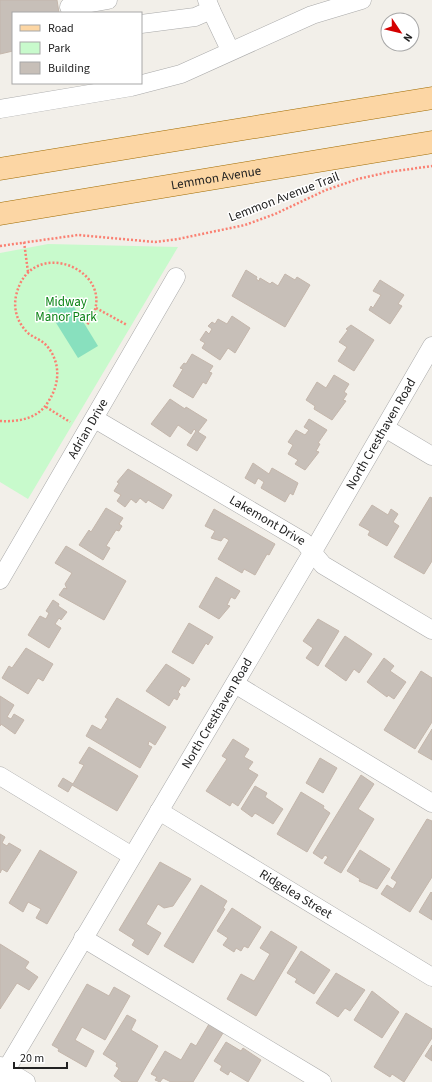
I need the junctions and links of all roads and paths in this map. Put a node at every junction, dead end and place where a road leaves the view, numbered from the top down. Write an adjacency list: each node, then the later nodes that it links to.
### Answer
1 (108, 0): 4 (street)
2 (362, 0): 6 (street)
3 (209, 5): 5 (street); 6 (street)
4 (69, 7)
5 (142, 24)
6 (230, 50): 8 (street)
7 (432, 98): 11 (main road)
8 (0, 109)
9 (432, 142): 12 (main road, Lemmon Avenue)
10 (432, 166): 13 (path, Lemmon Avenue Trail)
11 (0, 169)
12 (0, 214)
13 (24, 242): 14 (path, Lemmon Avenue Trail); 15 (path)
14 (0, 246)
15 (28, 272): 17 (path); 21 (path)
16 (176, 277): 22 (street, Adrian Drive)
17 (96, 308): 18 (path); 19 (path)
18 (127, 325)
19 (86, 326)
20 (432, 346): 25 (street, North Cresthaven Road)
21 (46, 407): 23 (path); 24 (path)
22 (95, 419): 27 (street, Lakemont Drive); 28 (street, Adrian Drive)
23 (0, 420)
24 (70, 422)
25 (385, 428): 26 (street); 27 (street, North Cresthaven Road)
26 (432, 456)
27 (312, 553): 29 (street, Lakemont Drive); 30 (street, North Cresthaven Road)
28 (0, 580)
29 (432, 630)
30 (235, 684): 32 (street); 33 (street, North Cresthaven Road)
31 (0, 776): 34 (street)
32 (432, 802)
33 (159, 811): 34 (street, North Cresthaven Road); 36 (street, Ridgelea Street)
34 (132, 856): 35 (street, North Cresthaven Road)
35 (83, 938): 37 (street, North Cresthaven Road); 39 (street)
36 (432, 976)
37 (2, 1072): 38 (street)
38 (26, 1082)
39 (322, 1082)

